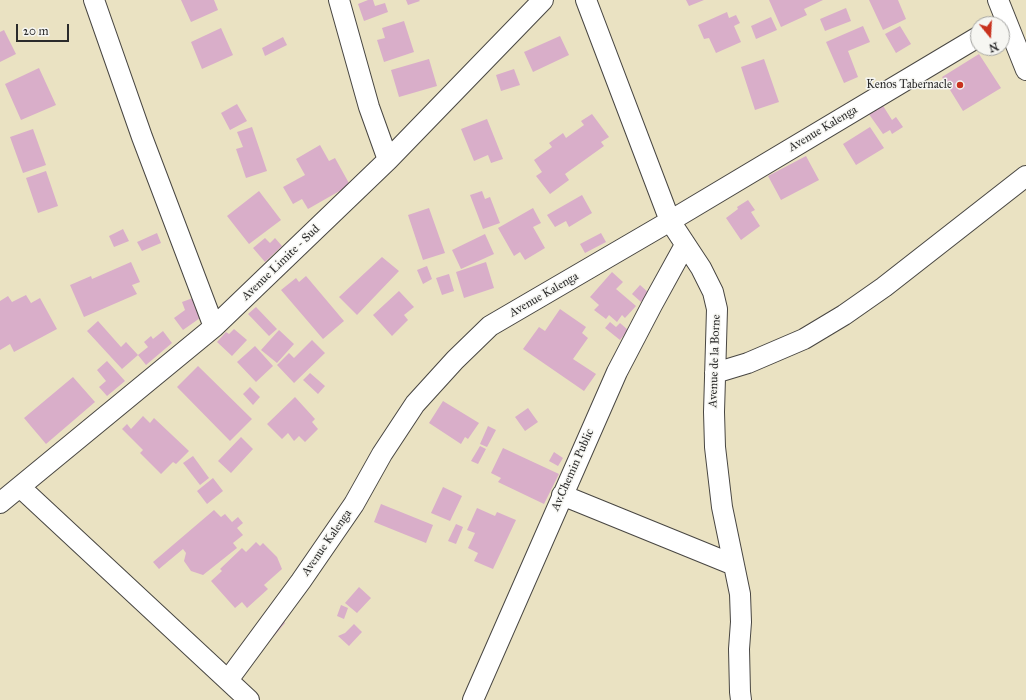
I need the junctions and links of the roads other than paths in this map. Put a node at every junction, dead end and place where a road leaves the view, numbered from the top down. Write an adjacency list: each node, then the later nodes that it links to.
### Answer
1 (94, 0): 14 (street)
2 (339, 0): 10 (street)
3 (543, 0): 10 (street, Avenue Limite - Sud)
4 (586, 0): 12 (street, Avenue de la Borne)
5 (998, 0): 6 (street)
6 (1002, 16)
7 (1010, 37): 9 (street)
8 (970, 42): 12 (street, Avenue Kalenga)
9 (1026, 70)
10 (388, 160): 14 (street, Avenue Limite - Sud)
11 (1026, 176): 15 (street)
12 (670, 222): 13 (street, Avenue de la Borne); 20 (street, Avenue Kalenga)
13 (685, 246): 15 (street, Avenue de la Borne); 17 (street, Av.Chemin Public)
14 (214, 327): 16 (street, Avenue Limite - Sud)
15 (715, 374): 19 (street, Avenue de la Borne)
16 (20, 487): 18 (street, Avenue Limite - Sud); 20 (street)
17 (562, 495): 19 (street); 22 (street, Av.Chemin Public)
18 (0, 504)
19 (734, 565): 23 (street, Avenue de la Borne)
20 (228, 680): 21 (street)
21 (249, 700)
22 (473, 700)
23 (741, 700)

